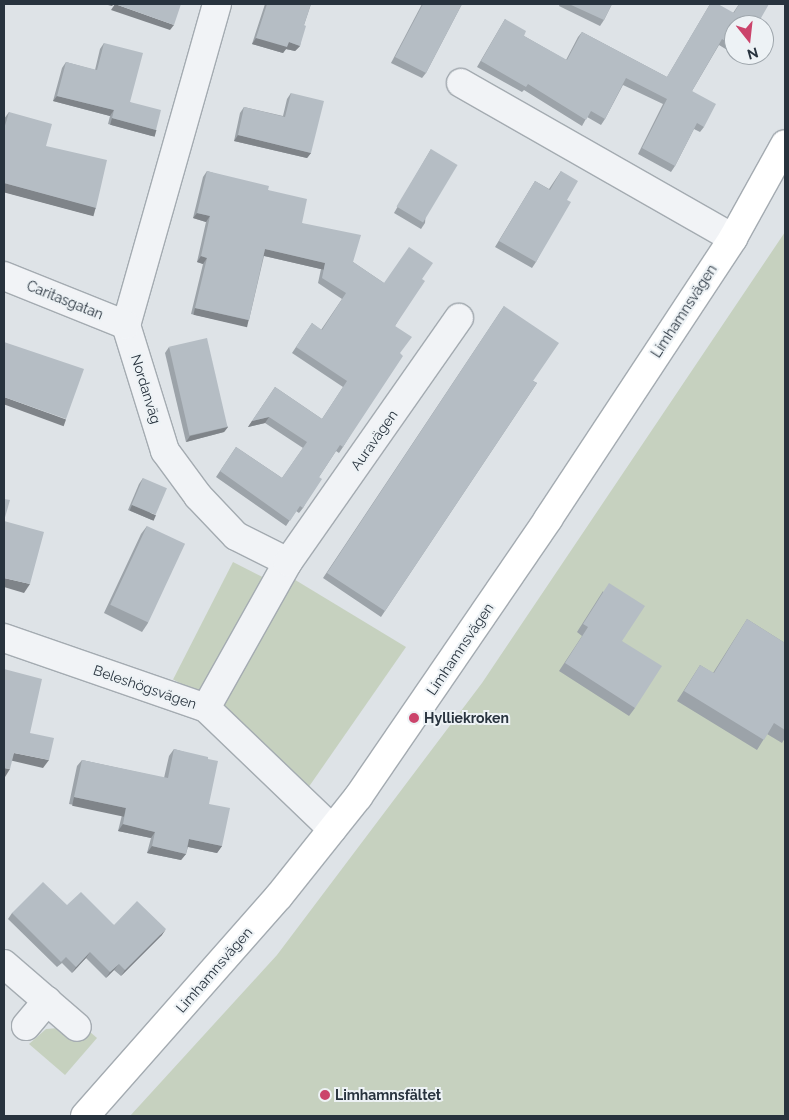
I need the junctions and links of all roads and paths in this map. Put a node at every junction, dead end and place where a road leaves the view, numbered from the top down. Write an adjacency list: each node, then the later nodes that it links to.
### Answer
1 (217, 4): 7 (street)
2 (461, 83): 4 (street)
3 (785, 144): 4 (main road, Limhamnsvägen)
4 (733, 238): 11 (main road, Limhamnsvägen)
5 (4, 276): 7 (street, Caritasgatan)
6 (459, 318): 8 (street, Auravägen)
7 (126, 325): 8 (street, Nordanväg)
8 (288, 562): 10 (street)
9 (4, 638): 10 (street, Beleshögsvägen)
10 (206, 708): 11 (street, Beleshögsvägen)
11 (332, 830): 16 (main road, Limhamnsvägen)
12 (4, 964): 13 (street)
13 (46, 1001): 14 (street); 15 (street)
14 (26, 1026)
15 (78, 1027)
16 (84, 1116)

